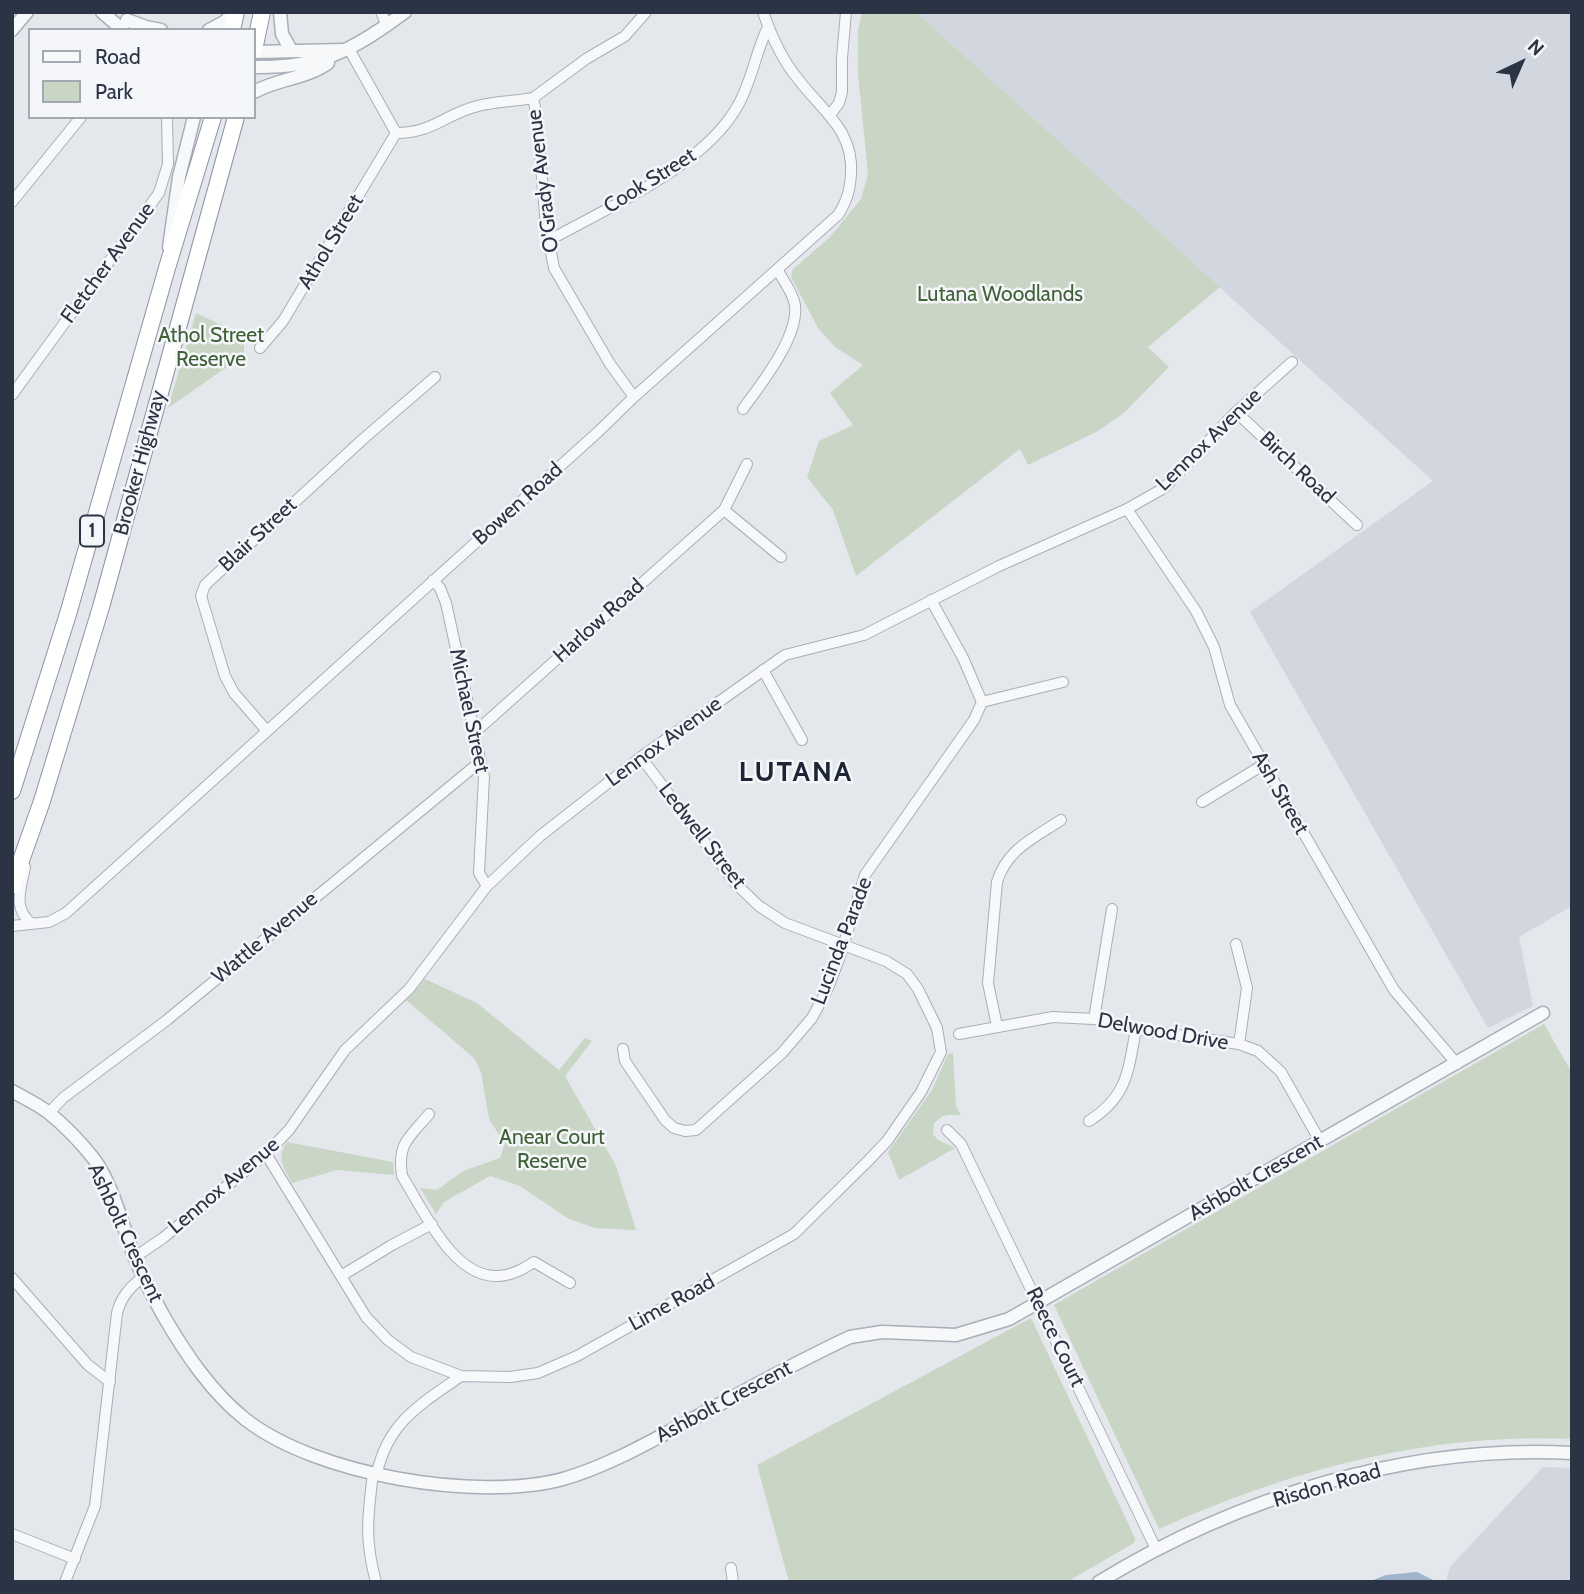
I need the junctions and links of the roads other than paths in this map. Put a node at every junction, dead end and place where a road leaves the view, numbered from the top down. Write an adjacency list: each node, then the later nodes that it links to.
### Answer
1 (27, 12): 16 (street)
2 (102, 12): 11 (street)
3 (236, 12): 15 (street)
4 (262, 12): 17 (highway)
5 (280, 12): 18 (street)
6 (381, 12): 12 (street)
7 (405, 12): 12 (street)
8 (763, 12): 13 (street, Bowen Road)
9 (846, 12): 24 (street)
10 (643, 13): 23 (street)
11 (122, 21): 14 (street)
12 (387, 26): 20 (street)
13 (768, 27): 24 (street, Bowen Road); 32 (street, Cook Street)
14 (151, 28)
15 (213, 28)
16 (12, 30)
17 (256, 41)
18 (291, 50): 19 (street); 20 (street)
19 (256, 51)
20 (345, 51): 21 (street); 22 (street); 30 (street)
21 (256, 67)
22 (256, 91)
23 (533, 98): 30 (street, O'Grady Avenue); 32 (street, O'Grady Avenue)
24 (830, 115): 34 (street, Bowen Road)
25 (79, 119): 31 (street)
26 (167, 119): 38 (street, Fletcher Avenue)
27 (194, 119): 33 (street)
28 (212, 119): 33 (highway, Brooker Highway / 1)
29 (235, 119): 61 (highway, Brooker Highway / 1)
30 (396, 133): 35 (street, Athol Street)
31 (12, 202)
32 (548, 241): 39 (street, O'Grady Avenue)
33 (167, 268): 58 (highway, Brooker Highway / 1)
34 (778, 271): 39 (street, Bowen Road); 40 (street)
35 (260, 348)
36 (1292, 362): 41 (street, Lennox Avenue)
37 (435, 377): 52 (street, Blair Street)
38 (12, 395)
39 (634, 397): 47 (street, Bowen Road)
40 (743, 409)
41 (1237, 412): 43 (street, Lennox Avenue); 45 (street, Birch Road)
42 (747, 464): 44 (street, Harlow Road)
43 (1127, 509): 48 (street, Lennox Avenue); 57 (street, Ash Street)
44 (724, 510): 46 (street); 53 (street, Harlow Road)
45 (1357, 524)
46 (781, 557)
47 (433, 580): 52 (street, Bowen Road); 53 (street, Michael Street)
48 (932, 600): 49 (street, Lennox Avenue); 51 (street)
49 (762, 670): 54 (street); 55 (street, Lennox Avenue)
50 (1063, 682): 51 (street)
51 (982, 702): 68 (street, Lucinda Parade)
52 (267, 731): 65 (street, Bowen Road)
53 (474, 733): 56 (street, Michael Street)
54 (802, 740)
55 (641, 757): 63 (street, Lennox Avenue); 68 (street, Ledwell Street)
56 (481, 761): 63 (street, Michael Street); 78 (street, Wattle Avenue)
57 (1263, 765): 59 (street); 76 (street, Ash Street)
58 (12, 791)
59 (1202, 802)
60 (1061, 820): 71 (street)
61 (29, 838): 62 (highway, Brooker Highway / 1); 65 (street)
62 (12, 886)
63 (487, 886): 83 (street, Lennox Avenue)
64 (1112, 909): 70 (street)
65 (32, 924): 66 (street, Bowen Road)
66 (12, 926)
67 (1236, 943): 74 (street)
68 (843, 944): 75 (street, Lucinda Parade); 91 (street, Lime Road)
69 (1543, 1013): 76 (street, Ashbolt Crescent)
70 (1094, 1019): 71 (street, Delwood Drive); 72 (street, Delwood Drive)
71 (997, 1026): 73 (street, Delwood Drive)
72 (1136, 1029): 74 (street, Delwood Drive); 80 (street)
73 (959, 1034)
74 (1238, 1044): 82 (street, Delwood Drive)
75 (623, 1049)
76 (1457, 1064): 82 (street, Ashbolt Crescent)
77 (13, 1092): 78 (street, Ashbolt Crescent)
78 (49, 1113): 85 (street, Ashbolt Crescent)
79 (429, 1114): 84 (street)
80 (1089, 1121)
81 (947, 1130): 90 (street, Reece Court)
82 (1320, 1141): 90 (street, Ashbolt Crescent)
83 (266, 1154): 85 (street, Lennox Avenue); 86 (street, Lime Road)
84 (432, 1224): 86 (street); 89 (street)
85 (135, 1257): 87 (street, Ashbolt Crescent)
86 (341, 1276): 91 (street, Lime Road)
87 (143, 1277): 92 (street); 94 (street, Ashbolt Crescent)
88 (12, 1278): 92 (street)
89 (570, 1283)
90 (1038, 1303): 94 (street, Ashbolt Crescent); 96 (street, Reece Court)
91 (461, 1376): 94 (street)
92 (110, 1382): 97 (street)
93 (1572, 1453): 96 (street, Risdon Road)
94 (375, 1473): 100 (street)
95 (12, 1534): 97 (street)
96 (1156, 1549): 102 (street, Risdon Road)
97 (75, 1559): 99 (street)
98 (731, 1568): 101 (street)
99 (65, 1582)
100 (376, 1582)
101 (733, 1582)
102 (1099, 1582)

